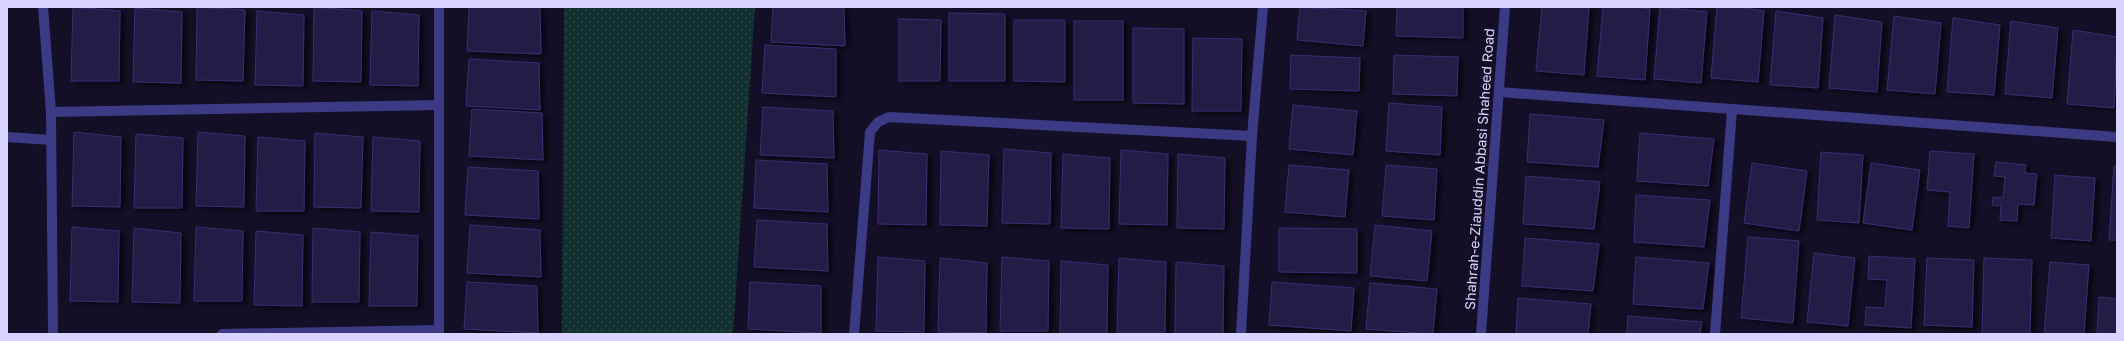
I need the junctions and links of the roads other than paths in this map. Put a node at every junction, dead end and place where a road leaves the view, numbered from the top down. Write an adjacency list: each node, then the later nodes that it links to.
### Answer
1 (43, 7): 8 (street)
2 (439, 7): 6 (street)
3 (1263, 7): 9 (street)
4 (1504, 7): 5 (street, Shahrah-e-Ziauddin Abbasi Shaheed Road)
5 (1499, 92): 7 (street); 18 (street, Shahrah-e-Ziauddin Abbasi Shaheed Road)
6 (439, 105): 8 (street); 13 (street)
7 (1732, 110): 11 (street); 19 (street)
8 (51, 112): 12 (street)
9 (1252, 136): 16 (street); 17 (street)
10 (7, 137): 12 (street)
11 (2117, 137)
12 (51, 140): 14 (street)
13 (439, 332): 15 (street)
14 (53, 334)
15 (222, 334)
16 (854, 334)
17 (1241, 334)
18 (1481, 334)
19 (1715, 334)

